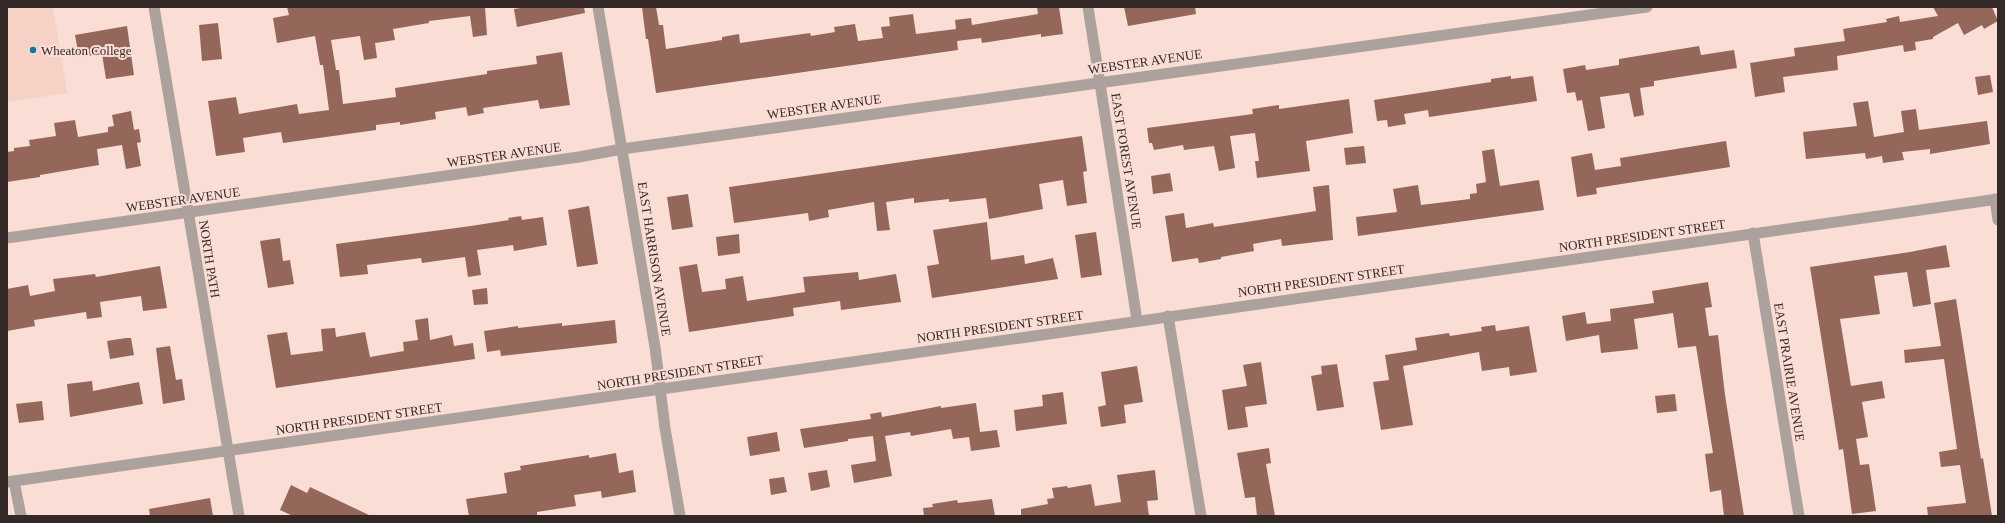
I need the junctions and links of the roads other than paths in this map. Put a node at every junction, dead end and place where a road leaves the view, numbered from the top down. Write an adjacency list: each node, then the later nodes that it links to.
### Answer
1 (154, 7): 8 (street, NORTH PATH)
2 (598, 7): 6 (street, EAST HARRISON AVENUE)
3 (1088, 7): 5 (street, EAST FOREST AVENUE)
4 (1646, 7): 5 (street, WEBSTER AVENUE)
5 (1100, 82): 6 (street, WEBSTER AVENUE); 13 (street, EAST FOREST AVENUE)
6 (622, 149): 8 (street, WEBSTER AVENUE); 14 (street, EAST HARRISON AVENUE)
7 (1996, 199): 9 (street); 10 (street, NORTH PRESIDENT STREET)
8 (188, 213): 11 (street, WEBSTER AVENUE); 15 (street, NORTH PATH)
9 (1998, 220)
10 (1753, 233): 12 (street, NORTH PRESIDENT STREET); 21 (street, EAST PRAIRIE AVENUE)
11 (7, 238)
12 (1168, 316): 13 (street, NORTH PRESIDENT STREET); 20 (street)
13 (1137, 320): 14 (street, NORTH PRESIDENT STREET)
14 (660, 388): 15 (street, NORTH PRESIDENT STREET); 19 (street, EAST HARRISON AVENUE)
15 (228, 451): 16 (street, NORTH PRESIDENT STREET); 18 (street, NORTH PATH)
16 (11, 481): 17 (street)
17 (21, 516)
18 (239, 516)
19 (680, 516)
20 (1201, 516)
21 (1799, 516)

